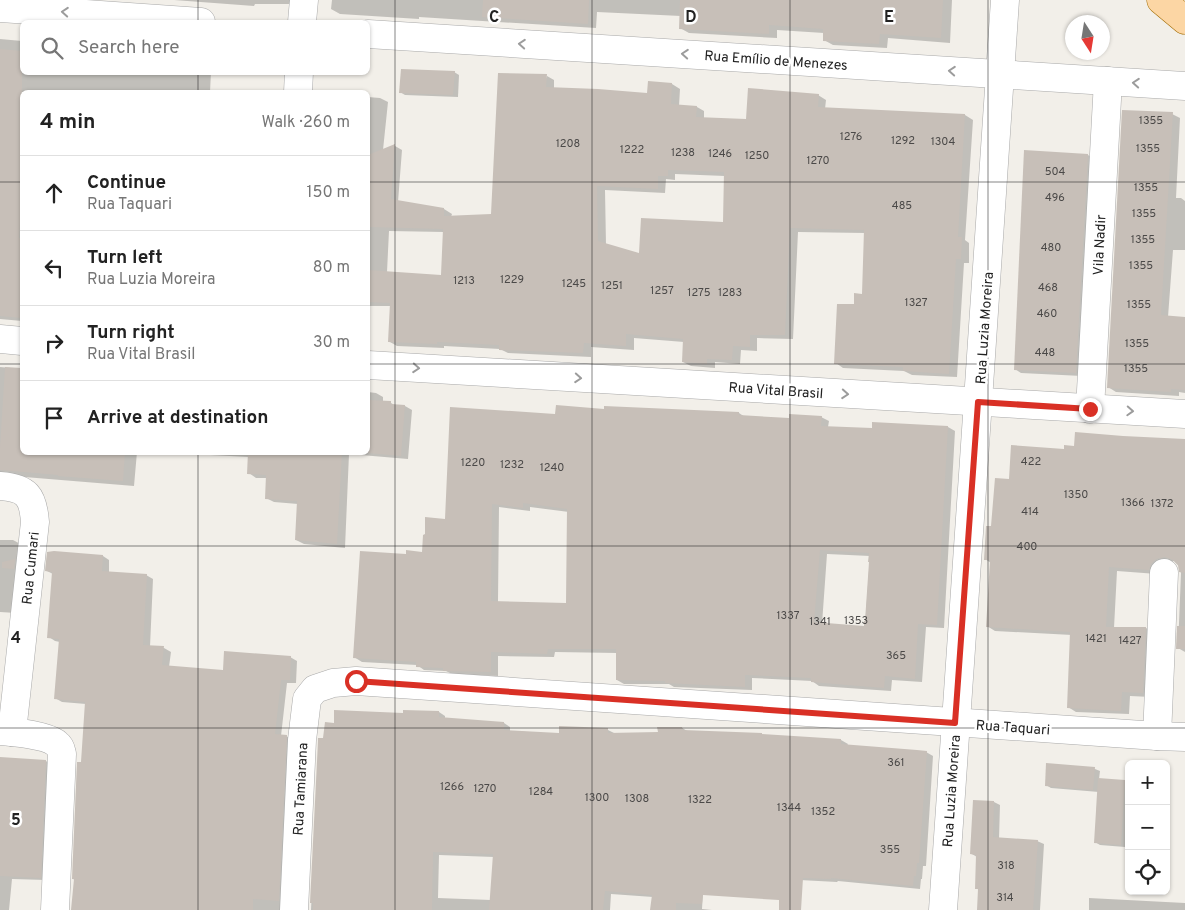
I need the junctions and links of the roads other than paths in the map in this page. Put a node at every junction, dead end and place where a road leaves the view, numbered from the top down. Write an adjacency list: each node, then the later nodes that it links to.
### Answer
1 (304, 0): 6 (street)
2 (1005, 0): 9 (street, Rua Luzia Moreira)
3 (1161, 0): 7 (main road)
4 (0, 8): 5 (street, one-way to 4)
5 (172, 20)
6 (302, 20)
7 (1185, 20)
8 (370, 34): 9 (street, Rua Emílio de Menezes, one-way to 8)
9 (1000, 74): 11 (street, Rua Emílio de Menezes); 17 (street, Rua Luzia Moreira)
10 (299, 75): 13 (street)
11 (1108, 81): 12 (street, Rua Emílio de Menezes, one-way to 11); 18 (street, Vila Nadir)
12 (1185, 86)
13 (298, 90)
14 (0, 340): 15 (street)
15 (20, 341)
16 (370, 365): 17 (street, Rua Vital Brasil, one-way to 17)
17 (978, 402): 18 (street, Rua Vital Brasil); 23 (street, Rua Luzia Moreira)
18 (1090, 409): 19 (street, Rua Vital Brasil, one-way to 19)
19 (1185, 414)
20 (0, 486): 24 (street, Rua Cumari)
21 (1164, 573): 25 (street)
22 (333, 683): 23 (street, Rua Taquari); 28 (street, Rua Tamiarana)
23 (955, 723): 25 (street, Rua Taquari); 29 (street, Rua Luzia Moreira)
24 (6, 732): 27 (street)
25 (1157, 736): 26 (street, Rua Taquari)
26 (1185, 737)
27 (55, 910)
28 (294, 910)
29 (943, 910)

